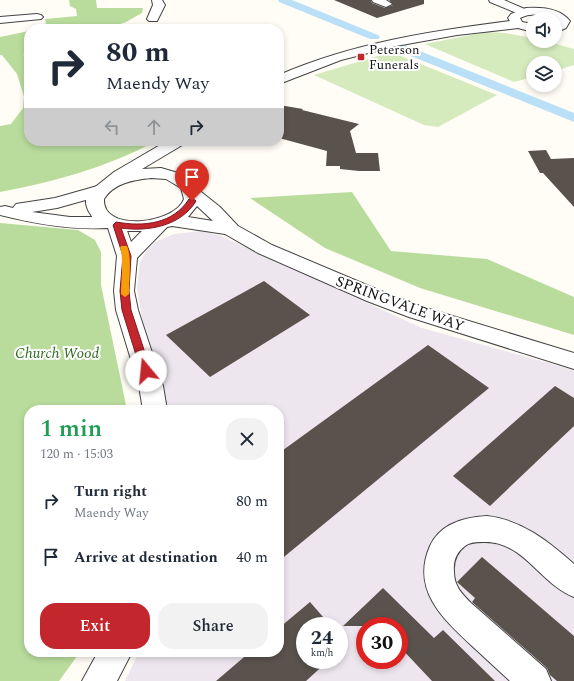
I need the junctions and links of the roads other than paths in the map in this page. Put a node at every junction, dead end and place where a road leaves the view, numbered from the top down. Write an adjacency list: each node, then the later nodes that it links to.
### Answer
1 (157, 0): 7 (street)
2 (502, 1): 6 (street)
3 (574, 13): 10 (street)
4 (526, 16): 6 (street)
5 (37, 17): 8 (street)
6 (521, 18): 9 (street); 13 (street)
7 (153, 19)
8 (0, 20)
9 (526, 22)
10 (562, 22)
11 (562, 29): 12 (street)
12 (571, 35)
13 (284, 78)
14 (170, 146): 17 (street)
15 (176, 146): 16 (street, SPRINGVALE WAY)
16 (181, 179): 17 (street); 18 (street, SPRINGVALE WAY)
17 (107, 186): 19 (street); 21 (street)
18 (192, 193): 20 (street); 22 (street, SPRINGVALE WAY)
19 (2, 211): 21 (street)
20 (166, 222): 21 (street); 22 (street, SPRINGVALE WAY); 23 (street)
21 (113, 223): 23 (street)
22 (231, 230): 24 (street, SPRINGVALE WAY)
23 (127, 256): 25 (street)
24 (574, 361)
25 (154, 405)
26 (574, 583): 29 (street)
27 (113, 657): 28 (street)
28 (99, 681)
29 (534, 681)

